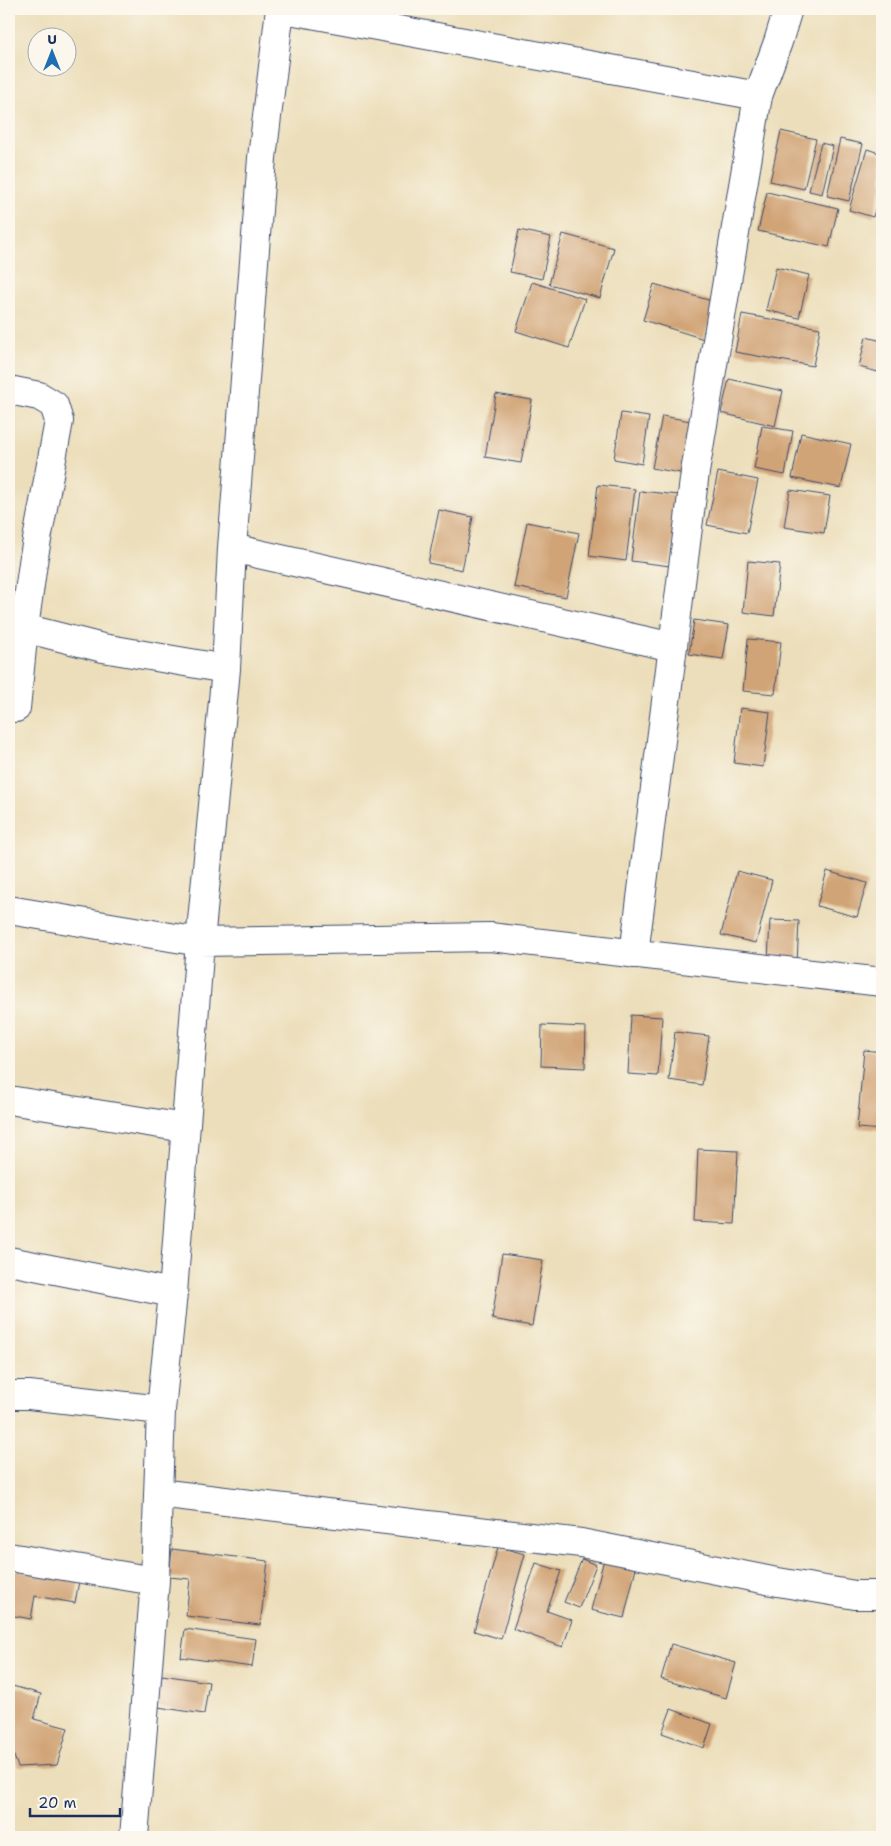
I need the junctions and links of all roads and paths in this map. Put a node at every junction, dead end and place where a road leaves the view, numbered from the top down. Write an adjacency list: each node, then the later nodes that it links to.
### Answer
1 (280, 9): 6 (street)
2 (284, 9): 4 (street)
3 (788, 9): 4 (street)
4 (758, 96): 8 (street)
5 (9, 390): 7 (street)
6 (232, 548): 8 (street); 9 (street)
7 (24, 628): 9 (street); 10 (street)
8 (673, 647): 13 (street)
9 (226, 668): 12 (street)
10 (16, 708)
11 (9, 910): 12 (street)
12 (200, 942): 13 (street); 16 (street)
13 (634, 954): 14 (street)
14 (882, 982)
15 (9, 1100): 16 (street)
16 (185, 1128): 18 (street)
17 (9, 1261): 18 (street)
18 (173, 1293): 20 (street)
19 (9, 1395): 20 (street)
20 (162, 1410): 21 (street)
21 (158, 1493): 23 (street); 24 (street)
22 (9, 1557): 23 (street)
23 (154, 1581): 25 (street)
24 (882, 1595)
25 (134, 1837)

